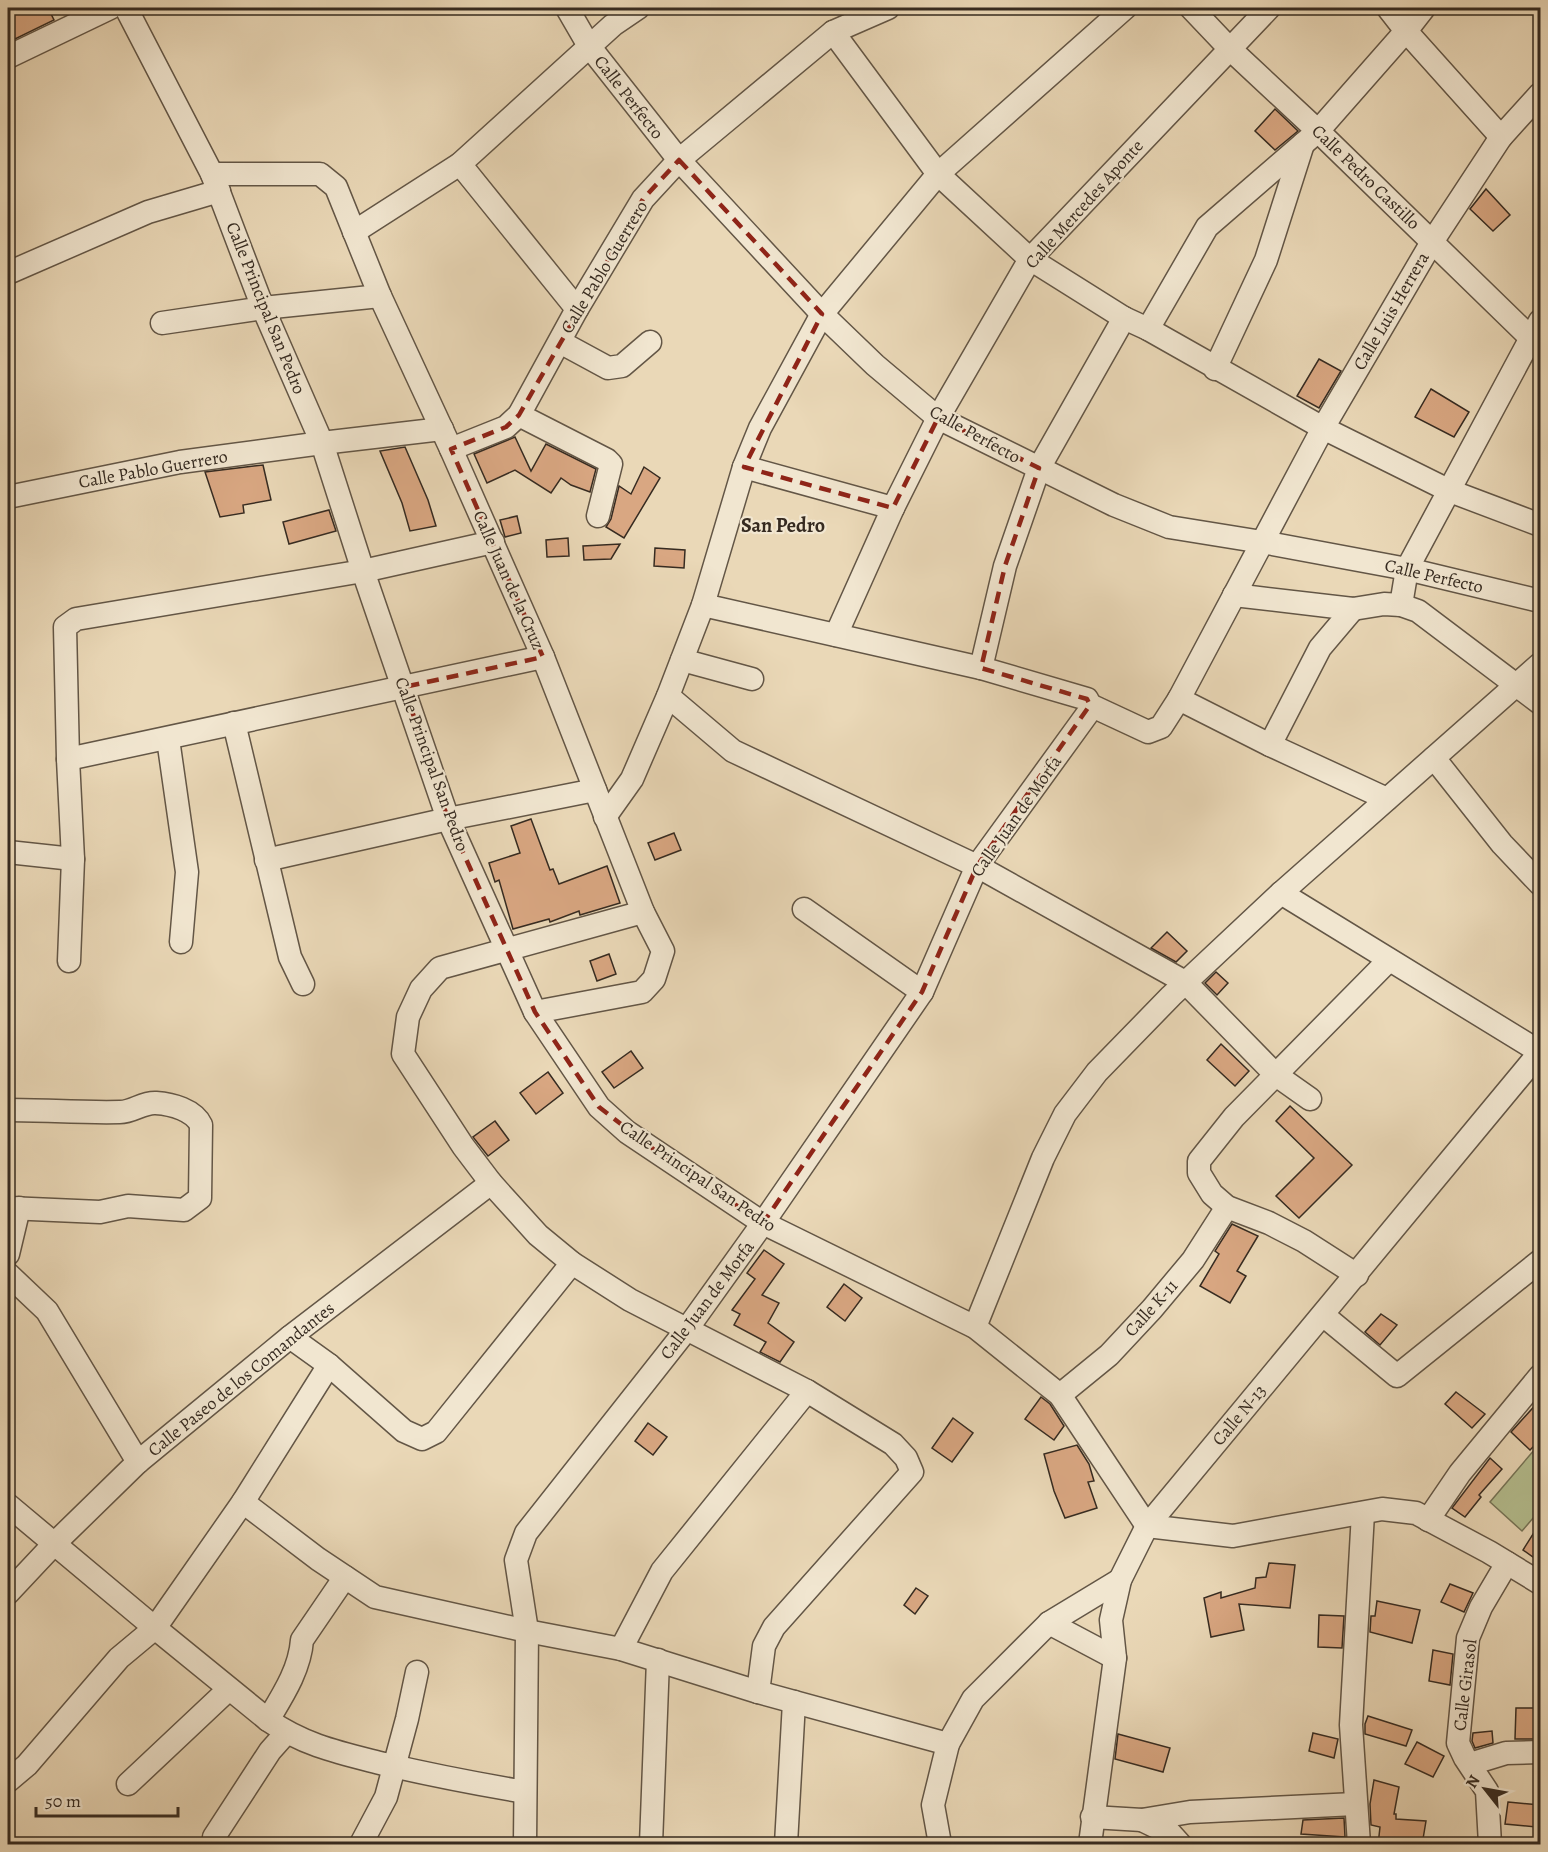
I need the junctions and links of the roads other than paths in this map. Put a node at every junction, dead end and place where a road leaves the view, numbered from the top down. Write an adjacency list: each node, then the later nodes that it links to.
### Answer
1 (110, 8): 15 (street)
2 (126, 8): 22 (street, Calle Principal San Pedro)
3 (567, 8): 13 (street, Calle Perfecto)
4 (638, 8): 13 (street)
5 (888, 8): 11 (street, Calle Pablo Guerrero)
6 (1125, 8): 21 (street)
7 (1191, 8): 14 (street, Calle Pedro Castillo)
8 (1269, 8): 14 (street, Calle Mercedes Aponte)
9 (1388, 8): 12 (street)
10 (1424, 8): 12 (street)
11 (833, 32): 19 (street, Calle Pablo Guerrero); 21 (street)
12 (1406, 32): 17 (street); 18 (street)
13 (589, 46): 19 (street, Calle Perfecto); 20 (street)
14 (1229, 48): 18 (street, Calle Pedro Castillo); 25 (street, Calle Mercedes Aponte)
15 (8, 57)
16 (1540, 94): 17 (street, Calle Luis Herrera)
17 (1501, 137): 24 (street, Calle Luis Herrera)
18 (1311, 138): 24 (street, Calle Pedro Castillo); 33 (street); 37 (street)
19 (679, 160): 29 (street, Calle Pablo Guerrero); 30 (street, Calle Perfecto)
20 (460, 164): 23 (street); 29 (street)
21 (938, 174): 25 (street); 30 (street)
22 (216, 183): 23 (street, Calle Juan de la Cruz); 26 (street, Calle Juan de la Cruz); 28 (street, Calle Principal San Pedro)
23 (354, 232): 27 (street, Calle Juan de la Cruz)
24 (1432, 242): 34 (street, Calle Pedro Castillo); 40 (street, Calle Luis Herrera)
25 (1030, 259): 31 (street); 39 (street, Calle Mercedes Aponte)
26 (8, 273)
27 (380, 296): 28 (street); 41 (street, Calle Juan de la Cruz)
28 (263, 308): 32 (street); 42 (street, Calle Principal San Pedro)
29 (577, 309): 35 (street, Calle Pablo Guerrero)
30 (822, 314): 39 (street, Calle Perfecto); 43 (street)
31 (1124, 318): 33 (street); 44 (street)
32 (162, 323)
33 (1148, 329): 37 (street)
34 (1537, 336): 45 (street)
35 (560, 342): 36 (street); 38 (street, Calle Pablo Guerrero)
36 (650, 342)
37 (1215, 369): 40 (street)
38 (519, 415): 41 (street, Calle Pablo Guerrero); 48 (street)
39 (938, 418): 44 (street, Calle Perfecto); 47 (street, Calle Mercedes Aponte)
40 (1323, 428): 45 (street); 50 (street, Calle Luis Herrera)
41 (447, 439): 42 (street, Calle Pablo Guerrero); 51 (street, Calle Juan de la Cruz)
42 (322, 442): 46 (street, Calle Pablo Guerrero); 53 (street, Calle Principal San Pedro)
43 (744, 466): 47 (street); 56 (street)
44 (1039, 468): 50 (street, Calle Perfecto); 63 (street)
45 (1450, 491): 49 (street); 52 (street)
46 (8, 497)
47 (893, 508): 59 (street, Calle Mercedes Aponte)
48 (598, 516)
49 (1540, 525)
50 (1262, 542): 52 (street, Calle Perfecto); 54 (street, Calle Luis Herrera)
51 (493, 543): 53 (street); 60 (street, Calle Juan de la Cruz)
52 (1407, 569): 55 (street, Calle Perfecto); 57 (street)
53 (363, 571): 66 (street, Calle Principal San Pedro); 75 (street)
54 (1234, 595): 58 (street); 68 (street, Calle Luis Herrera)
55 (1540, 601)
56 (703, 605): 59 (street, Calle Luis Herrera); 61 (street)
57 (1401, 605): 58 (street); 65 (street)
58 (1353, 609): 73 (street)
59 (836, 635): 63 (street, Calle Luis Herrera)
60 (543, 657): 66 (street); 76 (street, Calle Juan de la Cruz)
61 (682, 660): 64 (street); 67 (street)
62 (1540, 664): 65 (street)
63 (981, 668): 69 (street, Calle Luis Herrera)
64 (752, 679)
65 (1516, 684): 70 (street); 74 (street)
66 (404, 687): 71 (street); 79 (street, Calle Principal San Pedro)
67 (668, 696): 78 (street); 83 (street)
68 (1179, 699): 69 (street, Calle Luis Herrera); 73 (street)
69 (1089, 702): 83 (street, Calle Juan de Morfa)
70 (1540, 704)
71 (234, 723): 72 (street); 82 (street)
72 (168, 739): 75 (street); 88 (street)
73 (1270, 745): 77 (street)
74 (1434, 758): 77 (street); 84 (street)
75 (68, 759): 81 (street)
76 (595, 790): 78 (street, Calle Juan de la Cruz); 79 (street)
77 (1387, 799): 85 (street)
78 (605, 817): 87 (street, Calle Juan de la Cruz)
79 (448, 819): 82 (street); 89 (street, Calle Principal San Pedro)
80 (8, 852): 81 (street)
81 (73, 859): 91 (street)
82 (266, 860): 93 (street)
83 (977, 866): 92 (street); 94 (street, Calle Juan de Morfa)
84 (1540, 884)
85 (1281, 893): 90 (street); 92 (street)
86 (804, 909): 94 (street)
87 (643, 912): 89 (street); 95 (street, Calle Juan de la Cruz)
88 (181, 942)
89 (505, 949): 95 (street, Calle Principal San Pedro); 100 (street)
90 (1389, 960): 96 (street); 97 (street)
91 (69, 961)
92 (1185, 982): 97 (street); 110 (street)
93 (303, 984)
94 (922, 992): 103 (street, Calle Juan de Morfa)
95 (535, 1012): 103 (street, Calle Principal San Pedro)
96 (1540, 1052): 108 (street, Calle N-13)
97 (1276, 1075): 98 (street); 101 (street)
98 (1310, 1099)
99 (8, 1110): 102 (street)
100 (491, 1183): 106 (street); 112 (street, Calle Paseo de los Comandantes)
101 (1227, 1207): 108 (street); 116 (street, Calle K-11)
102 (14, 1208): 104 (street)
103 (763, 1223): 110 (street, Calle Principal San Pedro); 111 (street, Calle Juan de Morfa)
104 (8, 1254)
105 (1540, 1261): 109 (street)
106 (572, 1263): 111 (street); 113 (street)
107 (8, 1274): 117 (street)
108 (1357, 1275): 109 (street, Calle N-13)
109 (1323, 1315): 122 (street, Calle N-13)
110 (975, 1327): 116 (street, Calle Principal San Pedro)
111 (687, 1329): 115 (street); 131 (street, Calle Juan de Morfa)
112 (290, 1337): 113 (street); 117 (street, Calle Paseo de los Comandantes)
113 (329, 1365): 118 (street)
114 (1540, 1376): 121 (street)
115 (807, 1391): 132 (street); 137 (street)
116 (1060, 1395): 122 (street, Calle Principal San Pedro)
117 (138, 1462): 123 (street, Calle Paseo de los Comandantes)
118 (243, 1502): 125 (street); 130 (street)
119 (8, 1505): 123 (street)
120 (1363, 1513): 121 (street); 122 (street); 147 (street)
121 (1428, 1520): 124 (street)
122 (1147, 1526): 126 (street, Calle N-13)
123 (54, 1544): 128 (street, Calle Paseo de los Comandantes); 130 (street)
124 (1507, 1563): 127 (street); 142 (street, Calle Girasol)
125 (345, 1577): 131 (street); 139 (street)
126 (1120, 1580): 129 (street); 133 (street, Calle N-13)
127 (1540, 1583)
128 (8, 1593)
129 (1049, 1623): 133 (street); 140 (street)
130 (155, 1628): 136 (street); 144 (street)
131 (527, 1631): 132 (street); 146 (street, Calle Juan de Morfa)
132 (621, 1649): 134 (street)
133 (1115, 1658): 148 (street, Calle N-13)
134 (658, 1660): 137 (street); 153 (street)
135 (417, 1672): 143 (street)
136 (229, 1689): 139 (street); 145 (street)
137 (758, 1692): 138 (street)
138 (794, 1702): 140 (street); 154 (street)
139 (277, 1726): 143 (street); 150 (street)
140 (948, 1744): 155 (street)
141 (1540, 1752): 142 (street)
142 (1470, 1764): 159 (street, Calle Girasol)
143 (394, 1766): 146 (street); 151 (street)
144 (8, 1781)
145 (128, 1784)
146 (525, 1792): 152 (street, Calle Juan de Morfa)
147 (1355, 1804): 149 (street); 158 (street)
148 (1092, 1817): 149 (street); 156 (street, Calle N-13)
149 (1142, 1820): 157 (street)
150 (214, 1837)
151 (361, 1845)
152 (525, 1845)
153 (651, 1845)
154 (786, 1845)
155 (940, 1845)
156 (1090, 1845)
157 (1180, 1845)
158 (1359, 1845)
159 (1490, 1845)

